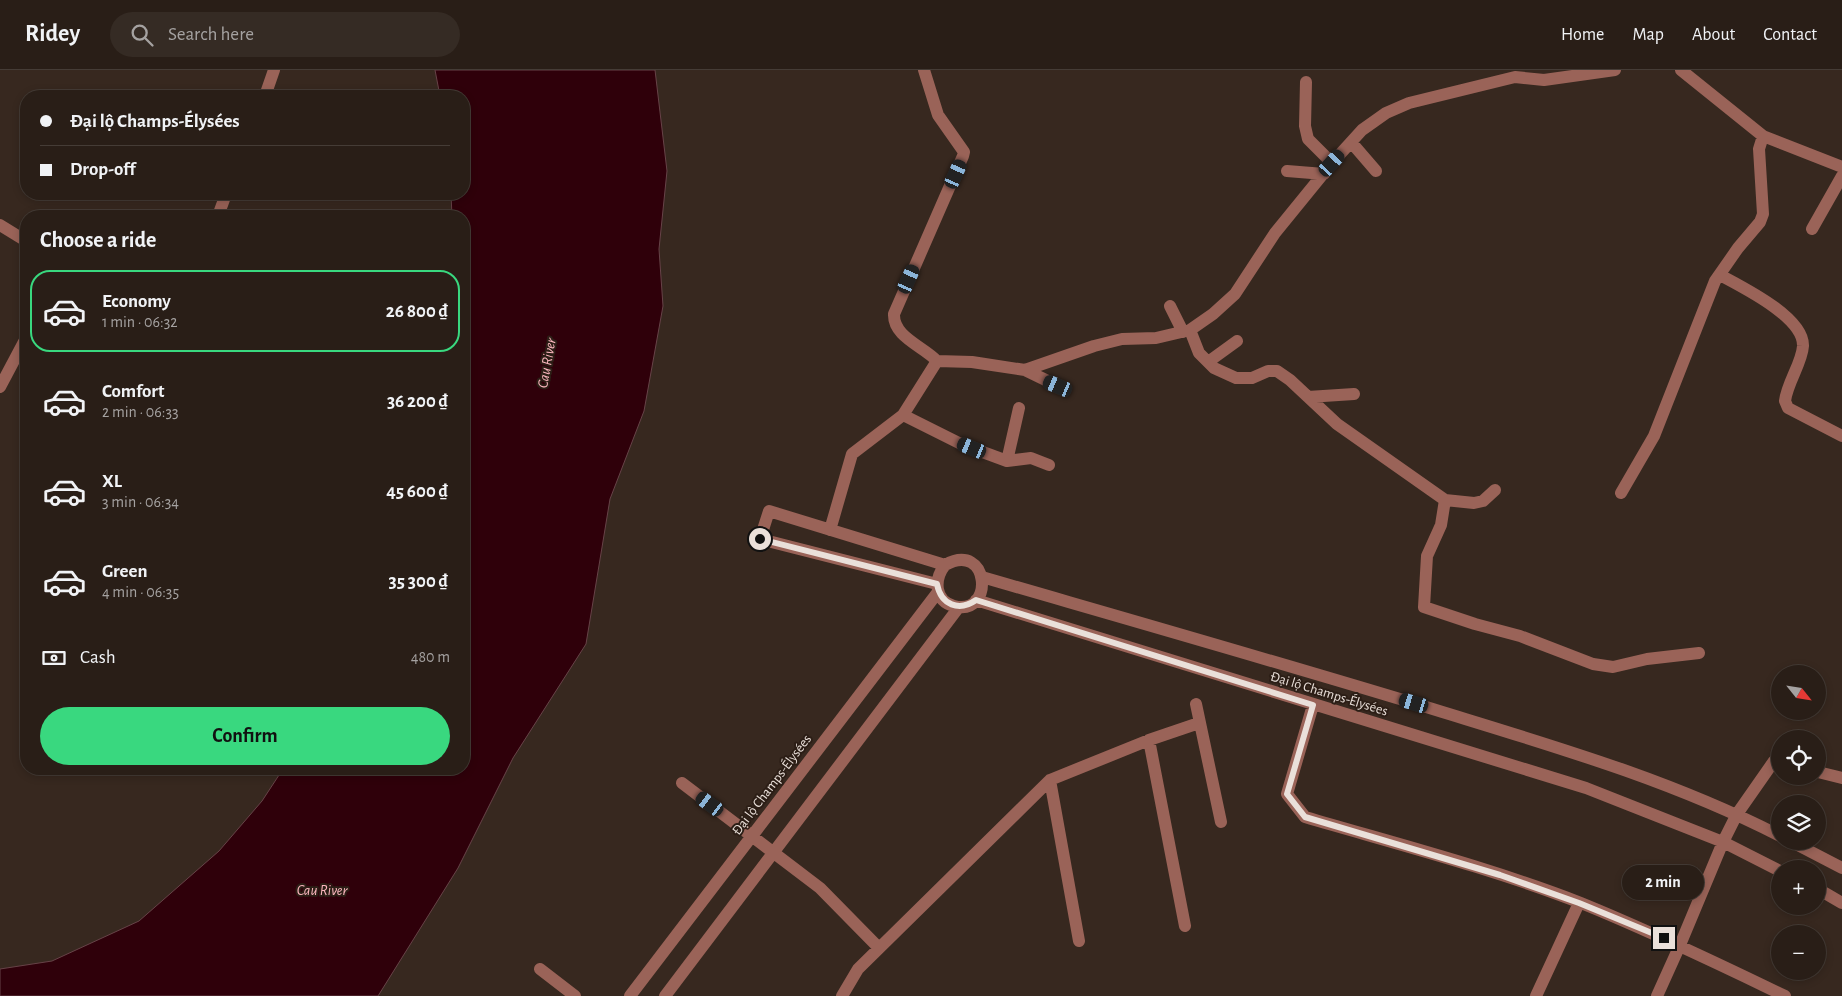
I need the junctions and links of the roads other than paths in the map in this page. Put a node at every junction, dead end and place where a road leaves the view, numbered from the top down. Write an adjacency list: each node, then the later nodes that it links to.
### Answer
1 (274, 70): 6 (street)
2 (924, 70): 23 (street)
3 (1615, 70): 8 (street)
4 (1681, 70): 7 (street)
5 (1306, 82): 9 (street)
6 (267, 90)
7 (1763, 136): 10 (street); 18 (street)
8 (1351, 142): 9 (street); 12 (street)
9 (1332, 163): 13 (street)
10 (1842, 168)
11 (1286, 171): 13 (street)
12 (1376, 171)
13 (1324, 174): 20 (street)
14 (1842, 176): 16 (street)
15 (0, 225): 17 (street)
16 (1812, 228)
17 (20, 237)
18 (1720, 274): 32 (street); 36 (street)
19 (1170, 306): 20 (street)
20 (1186, 331): 24 (street); 25 (street)
21 (1237, 341): 24 (street)
22 (20, 350): 27 (street)
23 (937, 361): 25 (street); 31 (street)
24 (1208, 362): 29 (street)
25 (1025, 370): 26 (street)
26 (1058, 386)
27 (0, 388)
28 (1354, 394): 29 (street)
29 (1308, 396): 37 (street)
30 (1019, 408): 33 (street)
31 (903, 415): 33 (street); 38 (street)
32 (1842, 436)
33 (1007, 461): 34 (street)
34 (1048, 465)
35 (1496, 490): 37 (street)
36 (1621, 493)
37 (1446, 500): 44 (street)
38 (830, 530): 39 (street, Đại lộ Champs-Élysées); 41 (street, Đại lộ Champs-Élysées)
39 (945, 565): 40 (street, Đại lộ Champs-Élysées); 41 (street, Đại lộ Champs-Élysées)
40 (982, 577): 42 (street); 54 (street, Đại lộ Champs-Élysées)
41 (938, 588): 43 (street); 57 (street, Đại lộ Champs-Élysées)
42 (976, 600): 43 (street); 46 (street, Đại lộ Champs-Élysées)
43 (959, 607): 60 (street)
44 (1699, 653)
45 (1196, 704): 47 (street)
46 (1313, 705): 58 (street, Đại lộ Champs-Élysées); 64 (street)
47 (1199, 723): 48 (street); 55 (street)
48 (1149, 740): 52 (street); 66 (street)
49 (1771, 765): 54 (street)
50 (1826, 774): 51 (street)
51 (1842, 778)
52 (1050, 780): 67 (street); 69 (street)
53 (682, 783): 57 (street)
54 (1737, 814): 56 (street, Đại lộ Champs-Élysées); 58 (street)
55 (1221, 822)
56 (1771, 831)
57 (752, 835): 60 (street); 72 (street, Đại lộ Champs-Élysées)
58 (1723, 842): 61 (street, Đại lộ Champs-Élysées); 68 (street)
59 (1807, 850): 62 (street)
60 (773, 851): 69 (street); 73 (street)
61 (1771, 866)
62 (1842, 868)
63 (1826, 894): 65 (street)
64 (1579, 903): 68 (street); 75 (street)
65 (1842, 903)
66 (1185, 926)
67 (1080, 941)
68 (1680, 945): 76 (street); 77 (street)
69 (879, 948): 74 (street)
70 (540, 969): 71 (street)
71 (575, 996)
72 (630, 996)
73 (665, 996)
74 (842, 996)
75 (1536, 996)
76 (1657, 996)
77 (1785, 996)

